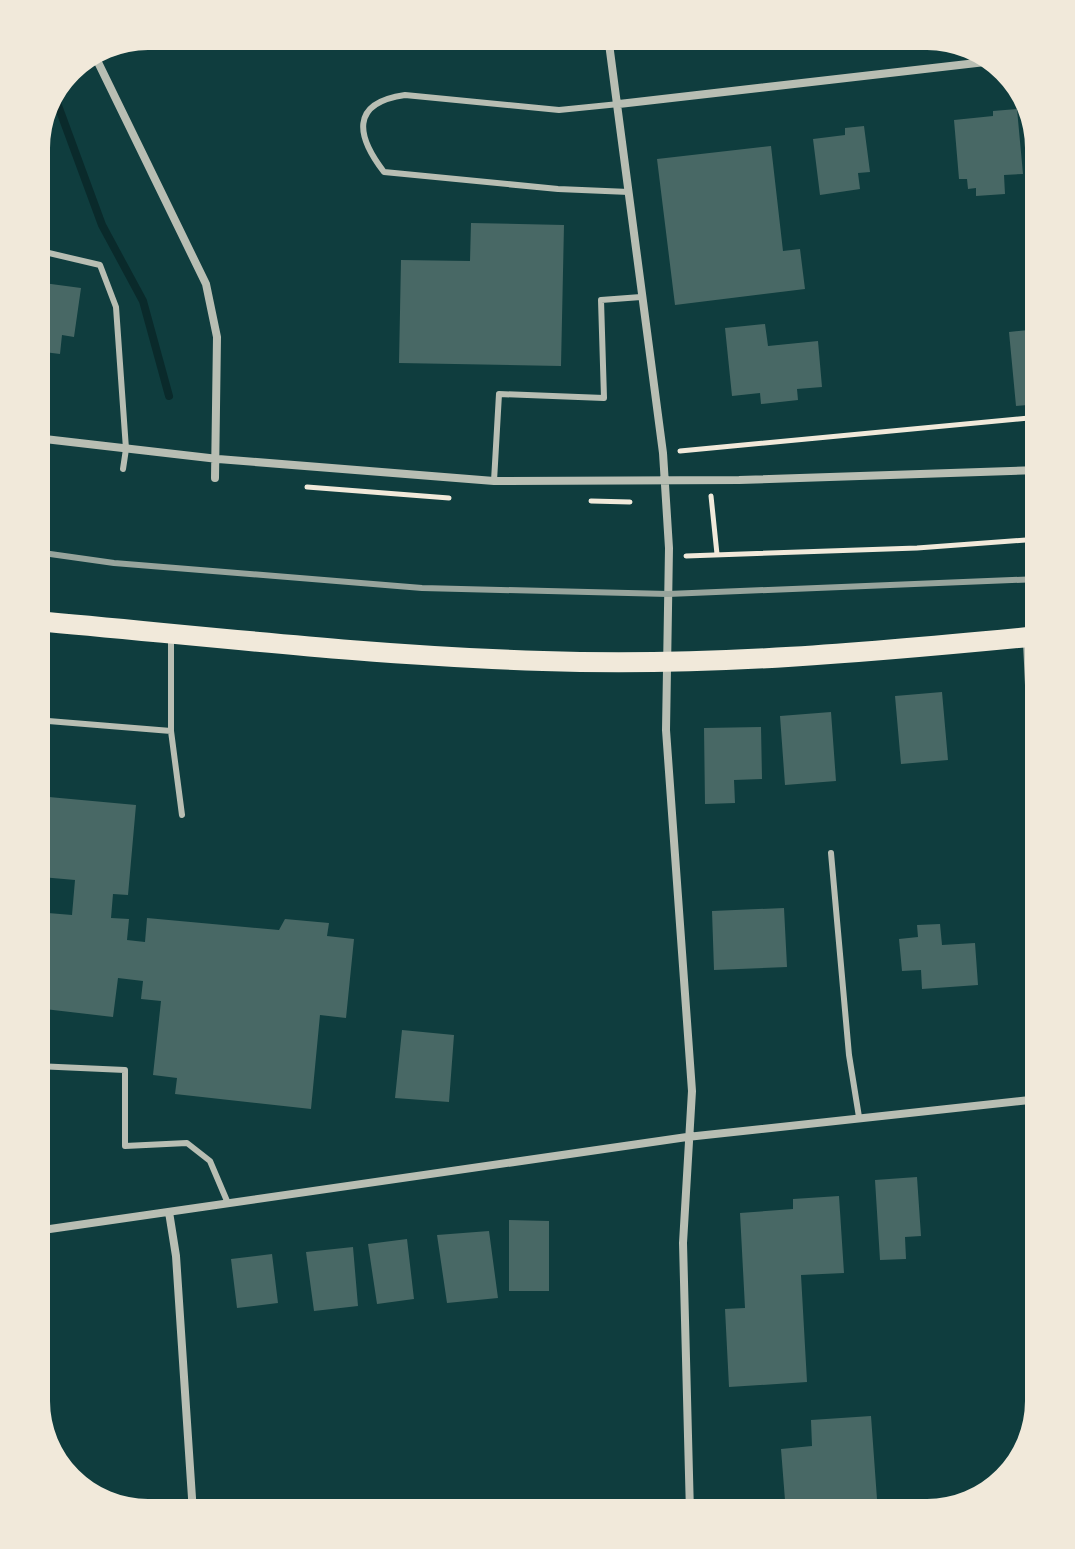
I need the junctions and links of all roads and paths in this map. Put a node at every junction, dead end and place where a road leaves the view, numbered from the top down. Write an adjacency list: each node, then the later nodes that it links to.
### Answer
1 (610, 50): 4 (street)
2 (99, 63): 13 (street)
3 (976, 63): 4 (street)
4 (619, 104): 5 (street); 5 (lane)
5 (629, 192): 7 (street)
6 (50, 253): 10 (lane)
7 (641, 297): 12 (street); 19 (lane)
8 (1025, 418): 11 (path)
9 (50, 440): 10 (street)
10 (126, 449): 13 (street); 14 (lane)
11 (707, 449): 12 (path); 18 (path)
12 (663, 453): 17 (street)
13 (218, 459): 16 (street); 19 (street)
14 (123, 469)
15 (1025, 472): 18 (street)
16 (215, 478)
17 (664, 478): 18 (street); 19 (street); 22 (street)
18 (710, 480): 21 (path)
19 (494, 481)
20 (1025, 540): 21 (path)
21 (717, 554): 22 (path)
22 (669, 556): 26 (street)
23 (50, 622): 24 (main road)
24 (171, 633): 26 (main road); 28 (lane)
25 (1025, 637): 26 (main road)
26 (666, 661): 34 (street)
27 (50, 721): 28 (lane)
28 (171, 731): 29 (lane)
29 (182, 815)
30 (831, 853): 33 (lane)
31 (50, 1067): 35 (lane)
32 (1025, 1100): 33 (street)
33 (859, 1117): 34 (street)
34 (687, 1137): 35 (street); 39 (street)
35 (227, 1201): 36 (street)
36 (169, 1212): 37 (street); 38 (street)
37 (50, 1229)
38 (192, 1499)
39 (690, 1499)

